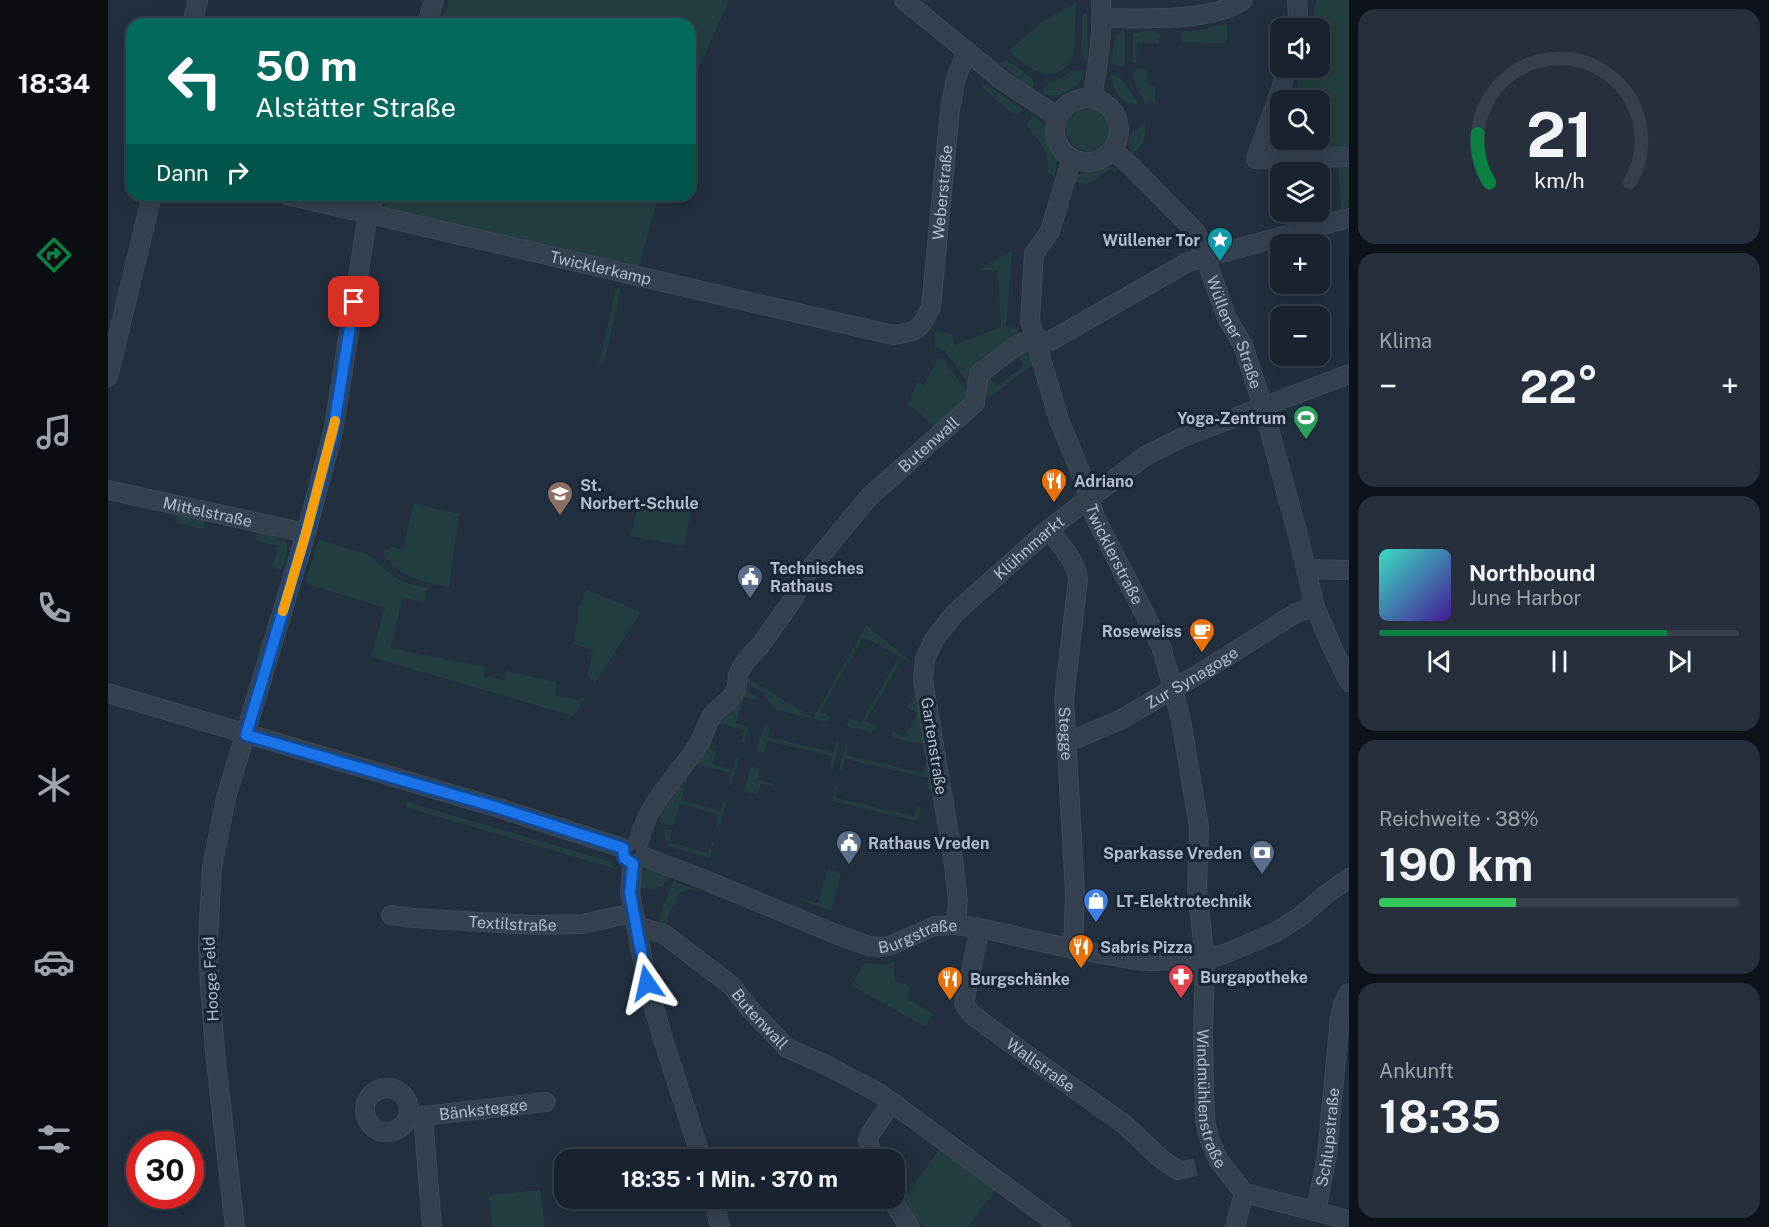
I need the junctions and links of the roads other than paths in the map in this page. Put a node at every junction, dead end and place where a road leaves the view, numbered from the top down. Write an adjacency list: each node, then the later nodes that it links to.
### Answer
1 (198, 0): 7 (street)
2 (434, 0): 8 (street)
3 (904, 0): 11 (street)
4 (1101, 0): 9 (street)
5 (1243, 0): 9 (street)
6 (1297, 0): 10 (street)
7 (194, 18)
8 (428, 18)
9 (1102, 18): 13 (street)
10 (1297, 18)
11 (967, 52): 14 (street); 24 (street, Weberstraße)
12 (1284, 78): 16 (street)
13 (1092, 98): 14 (street); 15 (street)
14 (1058, 117): 17 (street)
15 (1112, 150): 17 (street); 23 (street, Wüllener Straße)
16 (1349, 157)
17 (1072, 158): 25 (street, Twicklerstraße)
18 (151, 201): 27 (street)
19 (313, 201): 21 (street, Twicklerkamp)
20 (372, 201): 21 (street, Hooge Feld)
21 (368, 214): 24 (street, Twicklerkamp); 32 (street, Hooge Feld)
22 (1349, 218): 23 (street, Butenwall)
23 (1206, 256): 25 (street, Butenwall); 28 (street, Wüllener Straße)
24 (914, 332)
25 (1037, 341): 30 (street, Twicklerstraße); 42 (street, Butenwall)
26 (1349, 374): 28 (street, Klühnmarkt)
27 (108, 377)
28 (1263, 407): 30 (street, Klühnmarkt); 33 (street, Wüllener Straße)
29 (108, 490): 32 (street, Mittelstraße)
30 (1089, 498): 31 (street, Klühnmarkt); 38 (street, Twicklerstraße)
31 (1049, 530): 35 (street, Klühnmarkt); 41 (street, Stegge)
32 (306, 533): 40 (street, Hooge Feld)
33 (1306, 569): 34 (street); 36 (street, Wüllener Straße)
34 (1349, 570)
35 (984, 587): 46 (street, Gartenstraße)
36 (1315, 607): 37 (street, Wüllener Straße); 38 (street, Zur Synagoge)
37 (1349, 682)
38 (1173, 689): 41 (street, Zur Synagoge); 49 (street, Twicklerstraße)
39 (108, 693): 40 (street, Burgstraße)
40 (246, 735): 42 (street, Burgstraße); 61 (street, Hooge Feld)
41 (1066, 743): 48 (street, Stegge)
42 (635, 853): 45 (street, Butenwall); 46 (street, Burgstraße)
43 (1348, 882): 49 (street, Burgstraße)
44 (391, 915): 45 (street, Textilstraße)
45 (634, 919): 52 (street, Butenwall); 53 (street, Butenwall)
46 (956, 925): 47 (street, Burgstraße)
47 (980, 928): 48 (street, Burgstraße); 55 (street, Wallstraße)
48 (1073, 949): 49 (street, Burgstraße)
49 (1205, 960): 56 (street, Windmühlenstraße)
50 (1349, 993): 59 (street, Schlupstraße)
51 (546, 1102): 62 (street, Bänkstegge)
52 (892, 1102): 54 (street); 65 (street, Butenwall)
53 (698, 1149)
54 (871, 1149)
55 (1178, 1170)
56 (1244, 1193): 59 (street); 66 (street)
57 (716, 1209): 63 (street)
58 (898, 1209): 64 (street)
59 (1316, 1211): 60 (street)
60 (1349, 1220)
61 (235, 1227)
62 (432, 1227)
63 (720, 1227)
64 (910, 1227)
65 (1061, 1227)
66 (1235, 1227)

